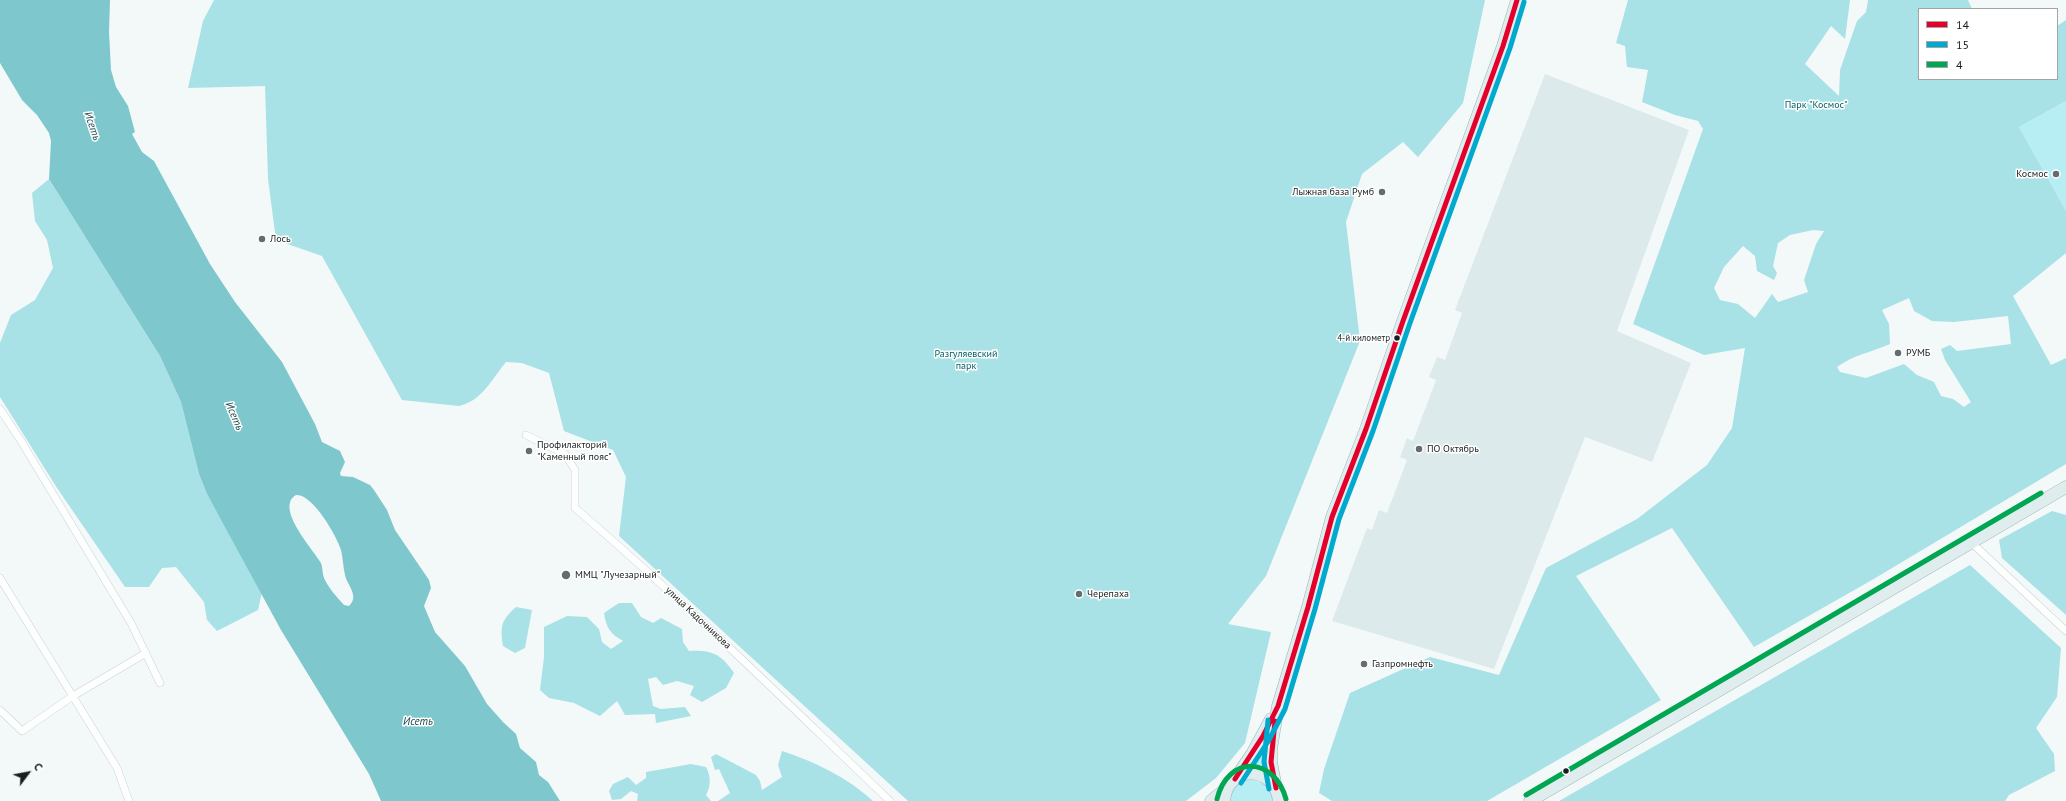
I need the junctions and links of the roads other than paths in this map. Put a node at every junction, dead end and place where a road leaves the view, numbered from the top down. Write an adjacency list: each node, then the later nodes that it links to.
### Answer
1 (1517, 0): 11 (main road)
2 (0, 409): 8 (street)
3 (526, 435): 17 (street, улица Кадочникова)
4 (2066, 487): 5 (main road)
5 (1972, 543): 7 (street); 20 (main road)
6 (0, 578): 10 (street)
7 (2066, 631)
8 (146, 653): 9 (street); 10 (street)
9 (160, 683)
10 (73, 696): 12 (street); 16 (street)
11 (1278, 706): 13 (main road); 15 (main road)
12 (0, 710)
13 (1235, 778): 14 (main road); 15 (main road)
14 (1227, 788): 18 (main road); 19 (main road)
15 (1279, 796)
16 (128, 801)
17 (890, 801)
18 (1211, 801)
19 (1224, 801)
20 (1530, 801)

